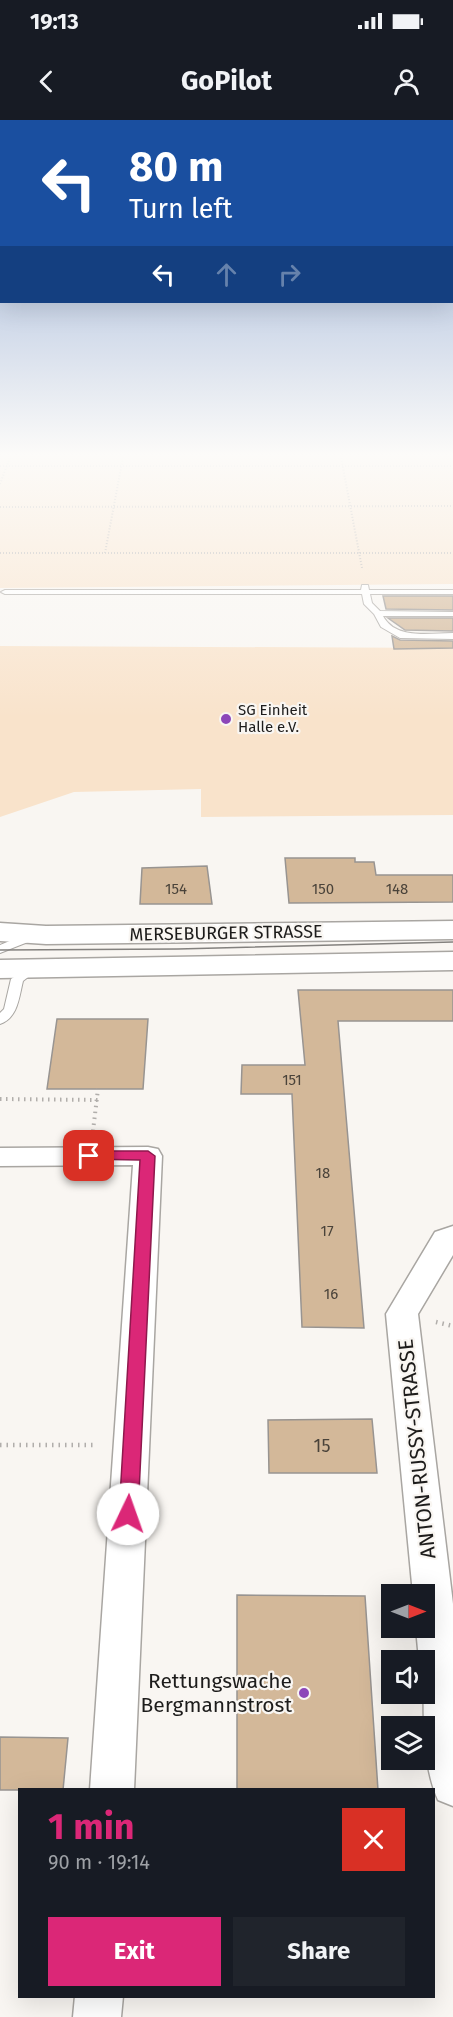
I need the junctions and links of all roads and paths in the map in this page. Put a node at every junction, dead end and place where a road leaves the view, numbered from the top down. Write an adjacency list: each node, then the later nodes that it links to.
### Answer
1 (107, 541): 3 (path)
2 (357, 541): 4 (path)
3 (105, 553): 4 (path); 6 (path)
4 (359, 553): 5 (path); 7 (path)
5 (453, 553)
6 (0, 554)
7 (366, 589): 8 (lane); 9 (lane); 10 (lane)
8 (5, 592)
9 (453, 592)
10 (378, 613): 11 (lane); 12 (lane)
11 (453, 614)
12 (453, 636)
13 (453, 930): 15 (main road, MERSEBURGER STRASSE)
14 (0, 932): 15 (main road, MERSEBURGER STRASSE)
15 (46, 935): 16 (lane)
16 (0, 949)
17 (453, 961): 19 (main road, MERSEBURGER STRASSE)
18 (0, 969): 19 (main road, MERSEBURGER STRASSE)
19 (34, 969): 20 (lane)
20 (0, 1020)
21 (98, 1089): 23 (path)
22 (0, 1099): 23 (path)
23 (98, 1100): 24 (path)
24 (89, 1156): 25 (street); 28 (street)
25 (0, 1157)
26 (453, 1236): 29 (street, ANTON-RUSSY-STRASSE)
27 (0, 1445): 28 (path)
28 (133, 1445): 30 (street)
29 (453, 1785)
30 (112, 1788)
31 (99, 1998): 32 (street)
32 (98, 2017)

